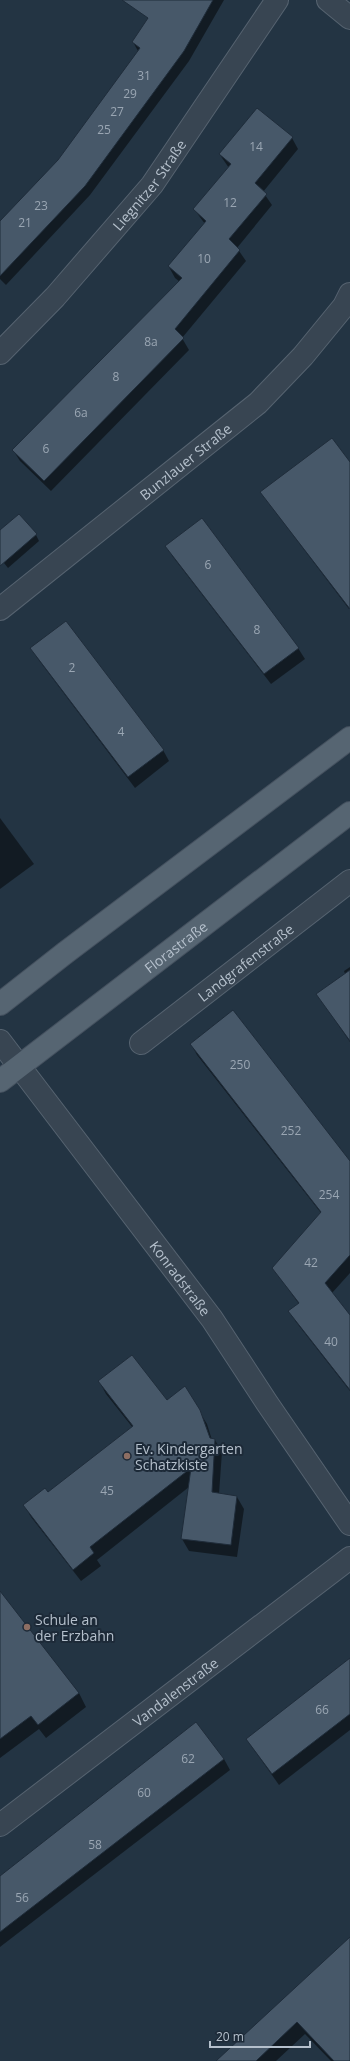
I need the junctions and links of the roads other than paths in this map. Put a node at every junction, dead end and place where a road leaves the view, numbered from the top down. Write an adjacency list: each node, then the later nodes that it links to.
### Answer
1 (278, 0): 5 (street, Liegnitzer Straße)
2 (328, 0): 3 (street)
3 (350, 18)
4 (350, 294): 6 (street, Bunzlauer Straße)
5 (0, 353)
6 (0, 609)
7 (350, 738): 10 (main road)
8 (350, 813): 13 (main road, Florastraße)
9 (350, 881): 12 (street, Landgrafenstraße)
10 (0, 1004)
11 (0, 1041): 13 (street, Konradstraße)
12 (141, 1043)
13 (19, 1066): 14 (main road, Florastraße); 15 (street, Konradstraße)
14 (0, 1081)
15 (350, 1524)
16 (350, 1558): 17 (street, Vandalenstraße)
17 (3, 1818)

